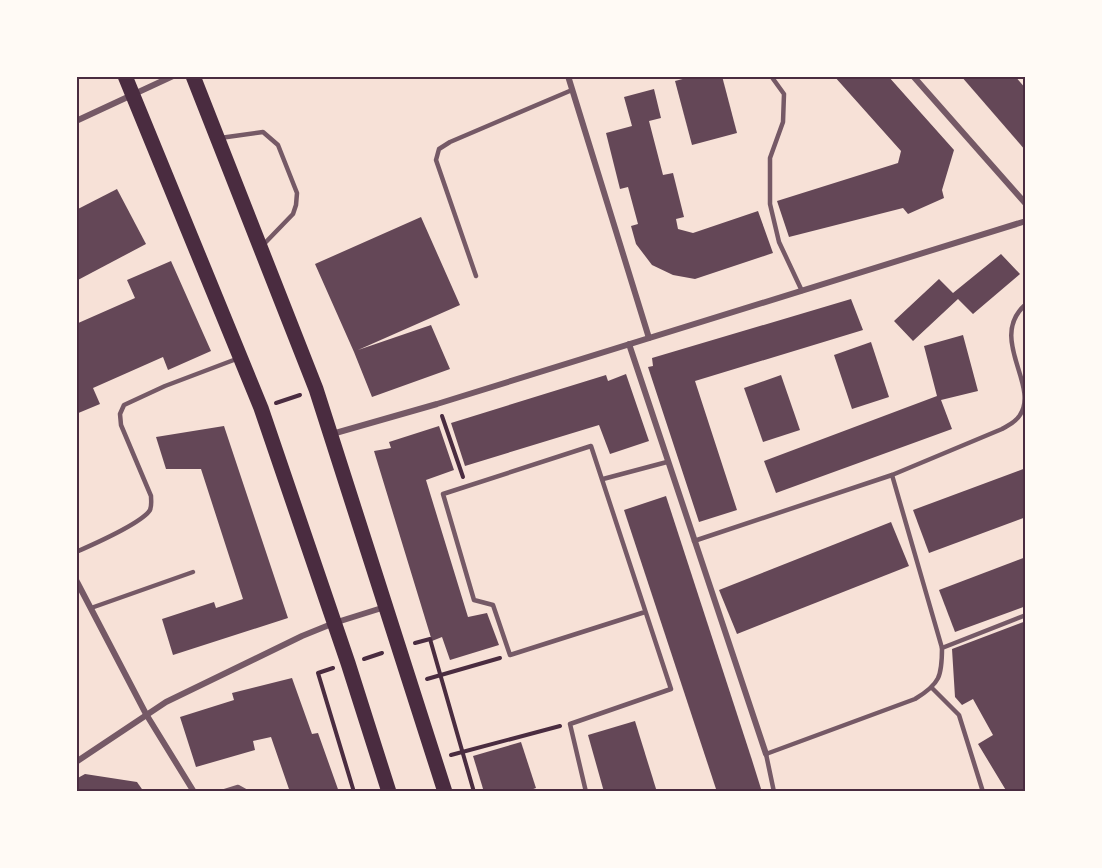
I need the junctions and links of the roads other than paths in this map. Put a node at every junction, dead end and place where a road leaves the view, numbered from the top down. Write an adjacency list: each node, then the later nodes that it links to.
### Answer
1 (125, 76): 8 (main road)
2 (173, 76): 8 (street)
3 (193, 76): 10 (main road)
4 (568, 76): 7 (street)
5 (771, 76): 15 (lane)
6 (913, 76): 11 (street)
7 (572, 90): 14 (lane); 17 (street)
8 (133, 96): 9 (street); 19 (main road)
9 (76, 121)
10 (218, 139): 13 (main road); 13 (lane)
11 (1026, 204)
12 (1026, 221): 15 (street)
13 (261, 248): 20 (main road)
14 (476, 276)
15 (802, 291): 17 (street)
16 (1026, 304): 22 (lane)
17 (649, 338): 18 (street)
18 (629, 344): 20 (street); 21 (street)
19 (240, 358): 25 (lane); 32 (main road)
20 (332, 434): 28 (main road)
21 (667, 462): 23 (lane); 24 (street)
22 (892, 475): 24 (lane); 33 (lane)
23 (603, 479): 30 (lane); 30 (lane)
24 (694, 542): 36 (street)
25 (76, 552)
26 (193, 572): 29 (lane)
27 (76, 580): 29 (street)
28 (387, 607): 32 (street); 42 (main road)
29 (91, 608): 35 (street)
30 (645, 612): 43 (lane)
31 (1026, 615): 33 (lane)
32 (334, 623): 35 (street); 41 (main road)
33 (942, 648): 34 (lane)
34 (932, 688): 36 (lane); 45 (lane)
35 (146, 714): 37 (street); 38 (street)
36 (766, 754): 44 (lane)
37 (76, 762)
38 (194, 792)
39 (222, 792): 40 (lane)
40 (246, 792)
41 (389, 792)
42 (445, 792)
43 (586, 792)
44 (774, 792)
45 (983, 792)

